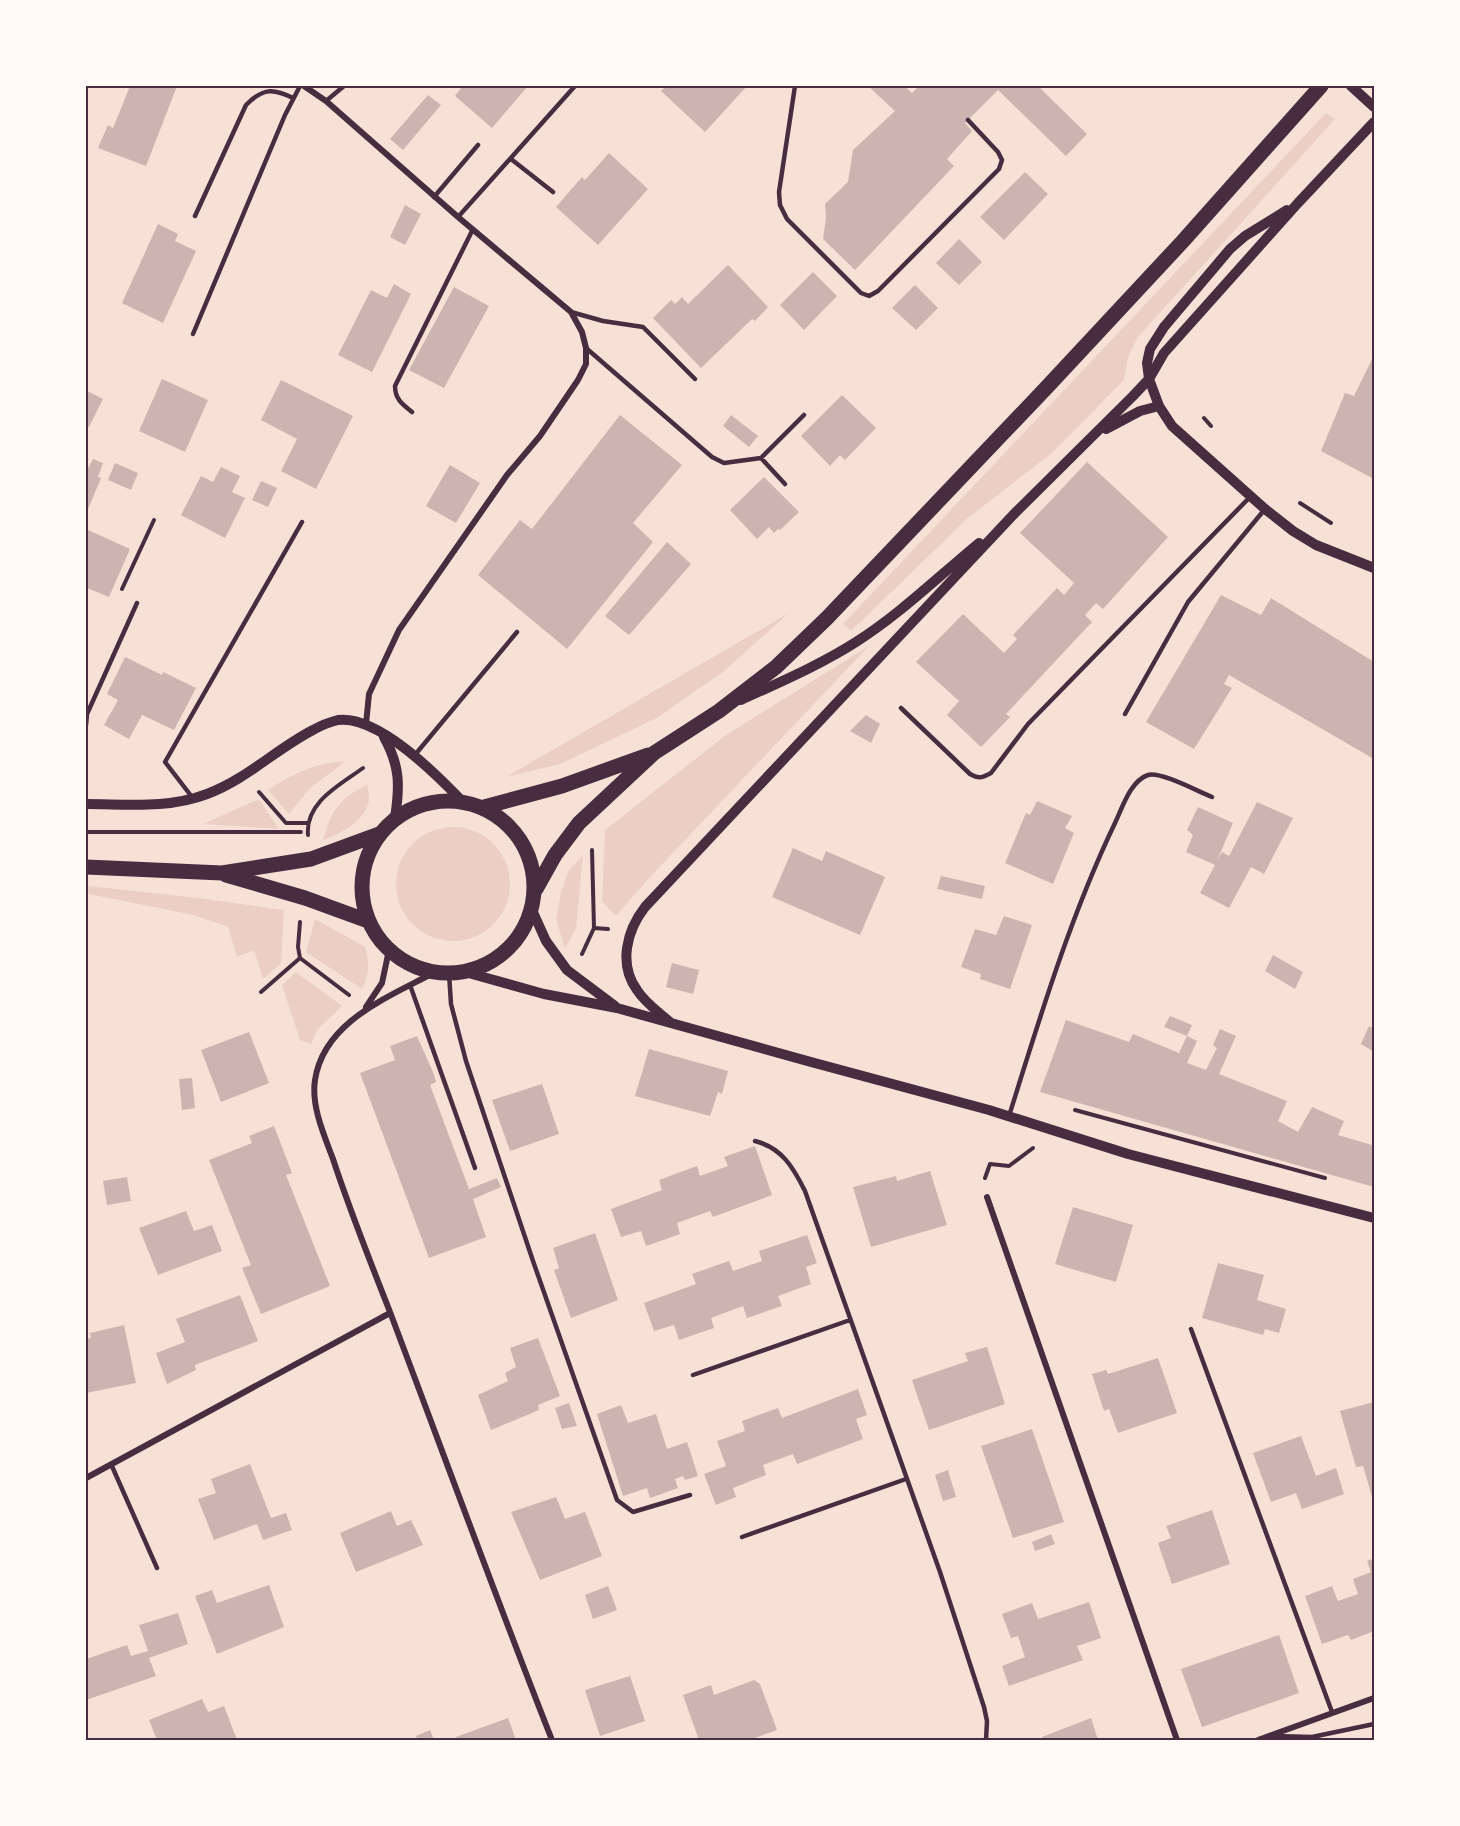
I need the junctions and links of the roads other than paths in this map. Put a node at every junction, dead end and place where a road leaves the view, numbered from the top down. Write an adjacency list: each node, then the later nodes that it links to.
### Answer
1 (300, 86): 8 (lane)
2 (304, 86): 9 (street)
3 (344, 86): 9 (lane)
4 (575, 86): 14 (lane)
5 (795, 86): 11 (lane)
6 (1321, 86): 40 (main road)
7 (1351, 86): 10 (street)
8 (293, 98): 18 (lane); 22 (lane)
9 (326, 101): 16 (street)
10 (1374, 107)
11 (968, 120)
12 (1374, 122): 17 (street)
13 (478, 145): 16 (lane)
14 (511, 159): 15 (lane); 19 (lane)
15 (553, 192)
16 (434, 197): 19 (street)
17 (1298, 203): 25 (street); 25 (street)
18 (195, 216)
19 (458, 217): 20 (street)
20 (474, 229): 21 (street); 27 (lane)
21 (571, 312): 23 (street); 24 (lane)
22 (193, 334)
23 (586, 348): 30 (lane); 42 (street)
24 (695, 379)
25 (1149, 379): 26 (street); 29 (street)
26 (1159, 406): 29 (street); 32 (street)
27 (412, 411)
28 (804, 415): 30 (lane)
29 (1095, 434): 34 (street)
30 (761, 458): 31 (lane)
31 (785, 484)
32 (1250, 497): 33 (street); 39 (lane)
33 (1265, 509): 36 (street); 41 (lane)
34 (1014, 513): 40 (street); 64 (street)
35 (302, 522): 48 (lane)
36 (1374, 568)
37 (137, 603): 43 (lane)
38 (517, 632): 46 (lane)
39 (901, 708)
40 (719, 711): 45 (main road)
41 (1125, 714)
42 (366, 724): 44 (street); 48 (street)
43 (86, 725)
44 (382, 734): 46 (street); 52 (street)
45 (654, 753): 51 (main road); 56 (main road)
46 (414, 756): 49 (street)
47 (1212, 798): 65 (lane)
48 (194, 799): 50 (street)
49 (461, 800): 51 (main road); 52 (main road)
50 (86, 804)
51 (484, 807): 56 (main road)
52 (395, 818): 53 (main road)
53 (379, 834): 55 (main road); 58 (main road)
54 (86, 867): 55 (main road)
55 (222, 873): 58 (main road)
56 (536, 889): 57 (main road)
57 (532, 910): 60 (main road); 62 (street)
58 (369, 921): 59 (main road)
59 (389, 950): 60 (main road); 63 (street)
60 (450, 972): 61 (street); 62 (street); 77 (lane)
61 (410, 985): 63 (street); 67 (lane)
62 (617, 1008): 64 (street)
63 (364, 1010): 70 (street)
64 (671, 1023): 65 (street)
65 (1009, 1116): 69 (street)
66 (755, 1141): 71 (lane)
67 (475, 1168)
68 (987, 1197): 86 (street)
69 (1374, 1218)
70 (390, 1313): 74 (street); 84 (street)
71 (850, 1320): 73 (lane); 76 (lane)
72 (1191, 1329): 81 (lane)
73 (693, 1375)
74 (111, 1464): 75 (street); 79 (lane)
75 (86, 1478)
76 (906, 1479): 78 (lane); 85 (lane)
77 (690, 1495)
78 (742, 1537)
79 (157, 1568)
80 (1374, 1698): 81 (street)
81 (1332, 1712): 83 (street)
82 (1374, 1724): 83 (lane)
83 (1270, 1735): 87 (street)
84 (552, 1740)
85 (986, 1740)
86 (1177, 1740)
87 (1258, 1740)

